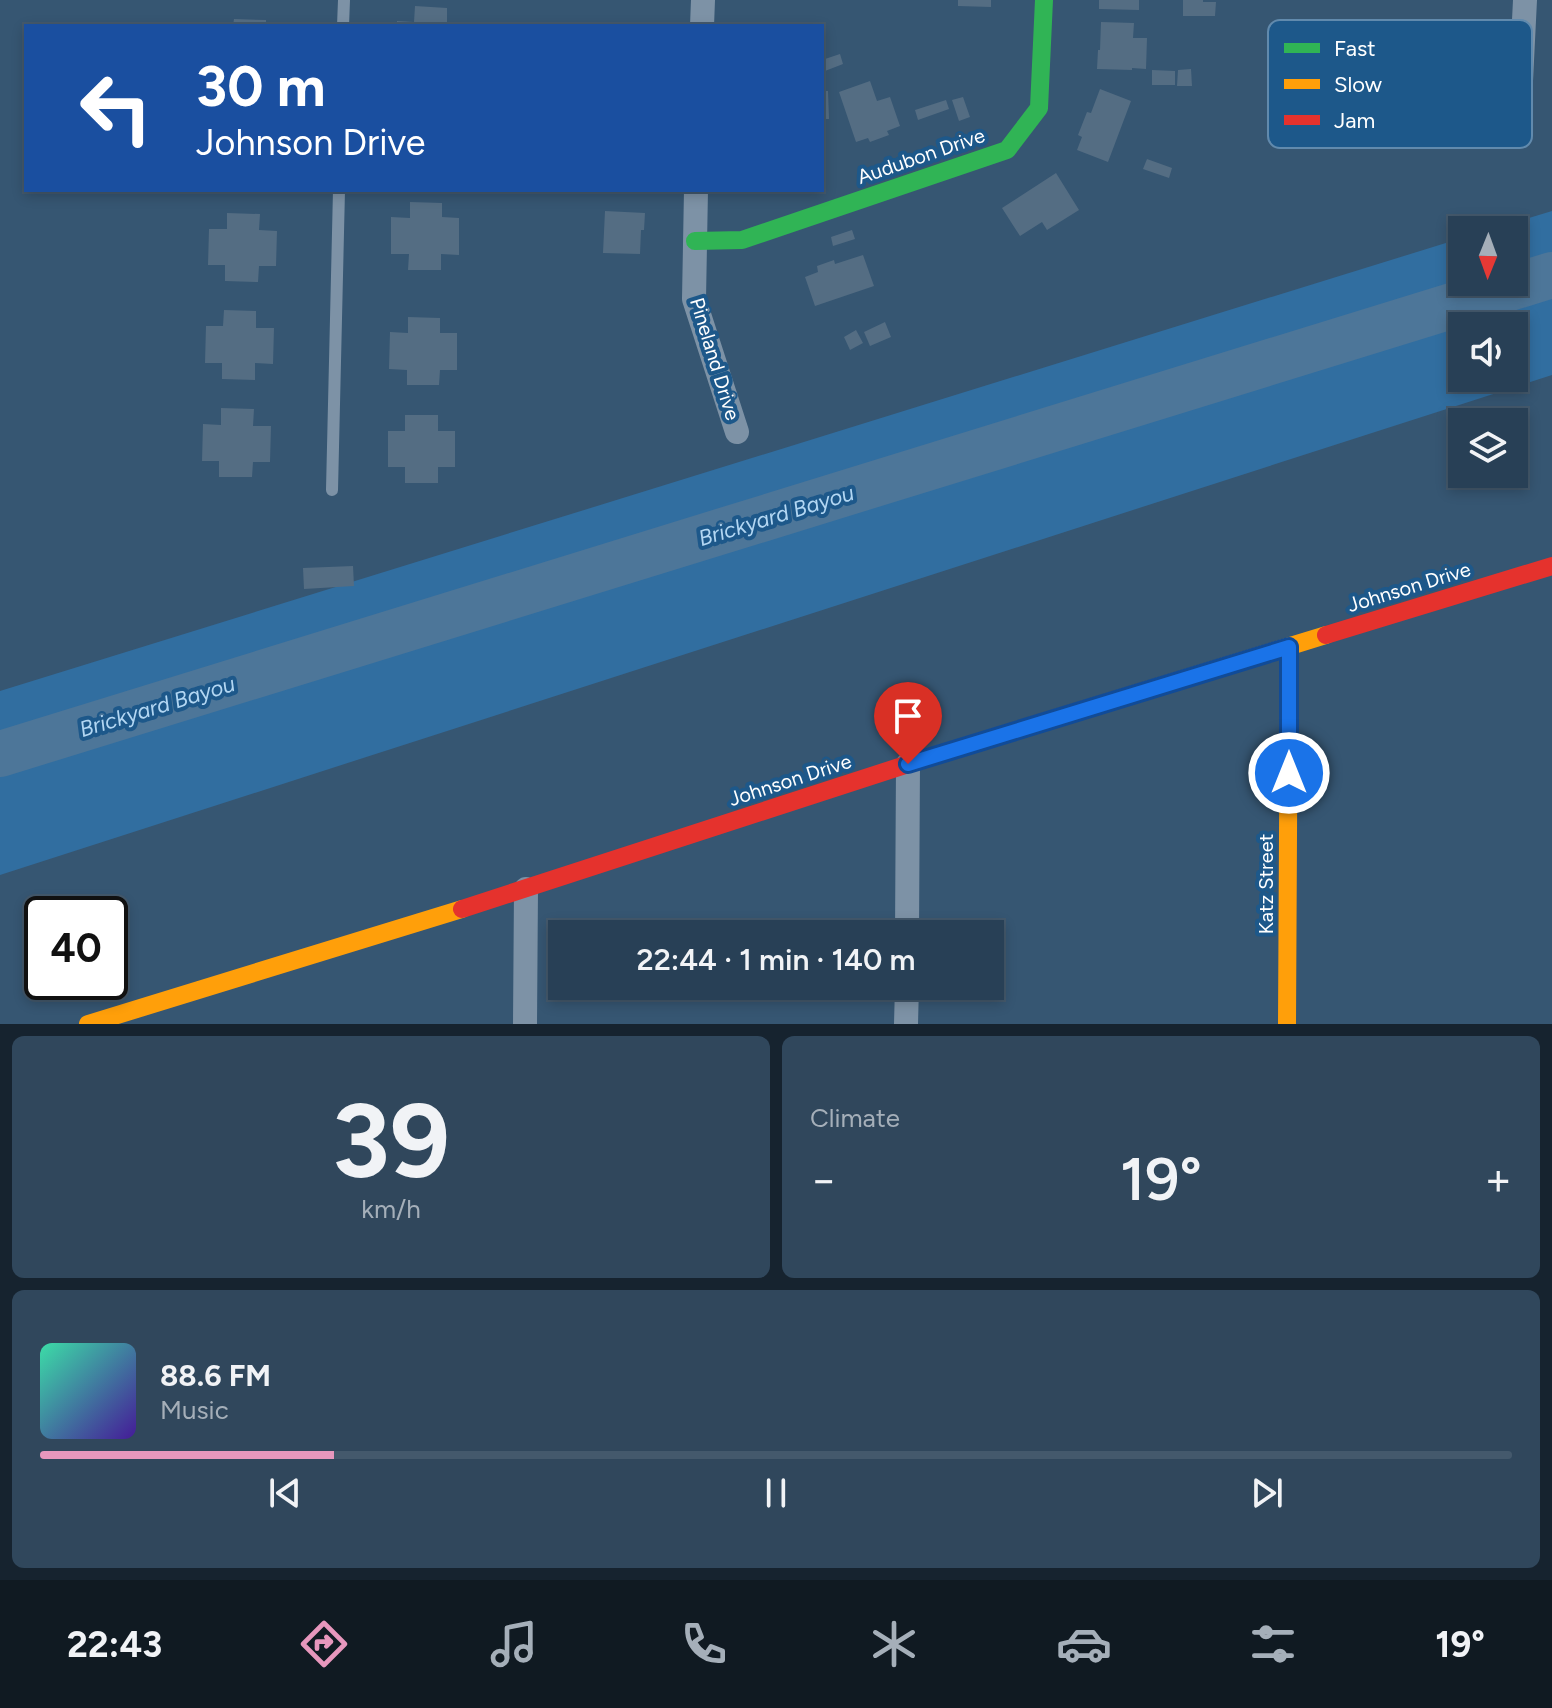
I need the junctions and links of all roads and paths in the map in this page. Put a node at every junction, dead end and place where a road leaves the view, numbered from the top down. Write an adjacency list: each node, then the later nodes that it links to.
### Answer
1 (344, 0): 6 (lane)
2 (703, 0): 7 (street)
3 (1044, 0): 10 (street, Audubon Drive)
4 (1525, 0): 5 (street)
5 (1524, 20)
6 (343, 24)
7 (702, 24)
8 (339, 192): 12 (lane)
9 (696, 192): 10 (street, Pineland Drive)
10 (695, 241): 11 (street, Pineland Drive)
11 (737, 432)
12 (332, 490)
13 (1552, 566): 14 (street, Johnson Drive)
14 (1289, 647): 15 (street, Johnson Drive); 23 (street, Katz Street)
15 (908, 764): 16 (street, Johnson Drive); 17 (street)
16 (526, 889): 19 (street, Johnson Drive); 21 (street)
17 (907, 920)
18 (907, 1000): 22 (street)
19 (144, 1015): 20 (street, Johnson Drive)
20 (88, 1024)
21 (525, 1024)
22 (906, 1024)
23 (1287, 1024)

